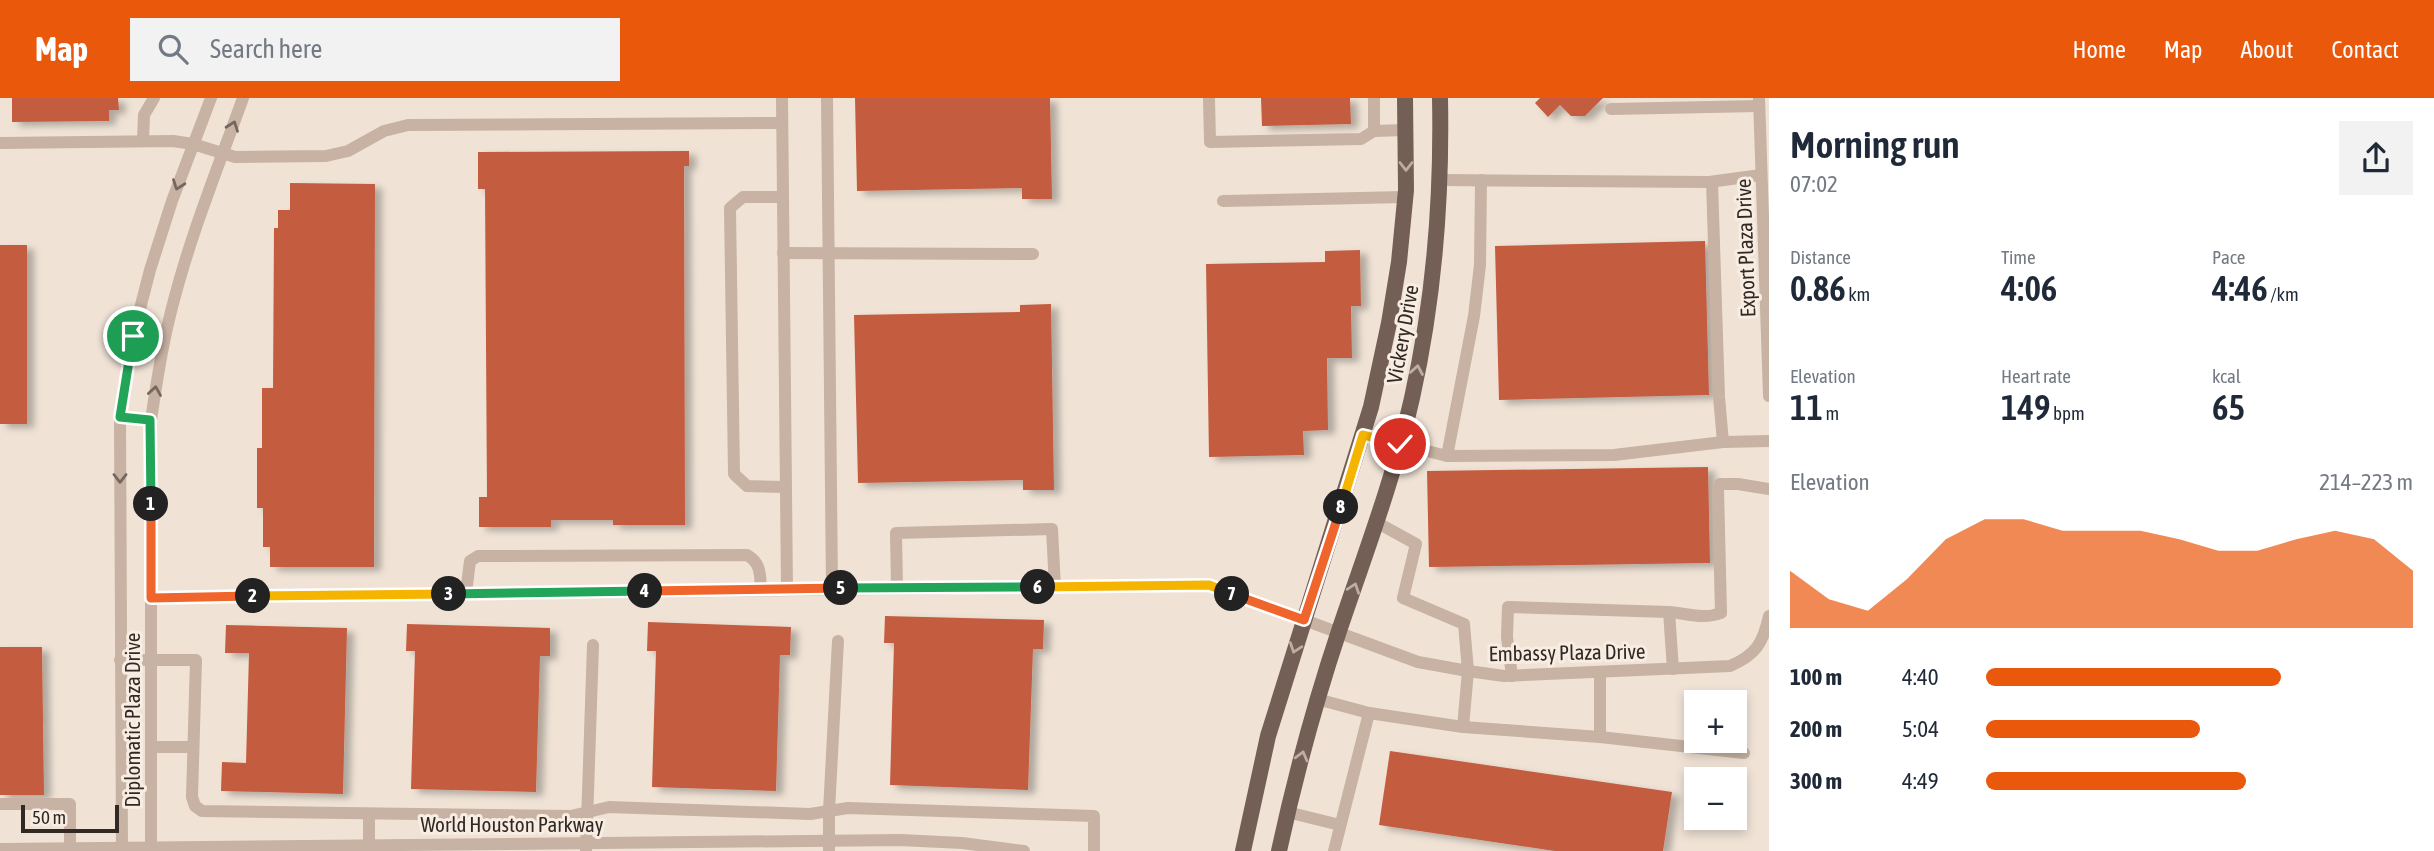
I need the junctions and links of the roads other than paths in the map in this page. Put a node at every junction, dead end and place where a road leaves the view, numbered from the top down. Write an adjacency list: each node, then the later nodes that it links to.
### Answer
1 (154, 98): 17 (street)
2 (211, 98): 19 (street, Diplomatic Plaza Drive)
3 (243, 98): 20 (street, Diplomatic Plaza Drive, one-way to 3)
4 (782, 98): 14 (street)
5 (827, 98): 29 (street)
6 (1209, 98): 16 (street)
7 (1374, 98): 16 (street)
8 (1405, 98): 15 (main road, Vickery Drive)
9 (1440, 98): 23 (main road, Vickery Drive)
10 (1759, 102): 11 (street); 13 (street, Export Plaza Drive)
11 (1657, 103): 12 (street)
12 (1611, 109)
13 (1764, 121): 21 (street, Export Plaza Drive)
14 (782, 123): 20 (street); 26 (street)
15 (1405, 130): 16 (street); 27 (main road, Vickery Drive, one-way to 27)
16 (1374, 131)
17 (143, 141): 18 (street); 19 (street)
18 (0, 143)
19 (193, 144): 20 (street); 34 (street, Diplomatic Plaza Drive, one-way to 34)
20 (223, 155): 35 (street, Diplomatic Plaza Drive, one-way to 20)
21 (1765, 157): 22 (street, Export Plaza Drive)
22 (1761, 175): 25 (street); 32 (street, Export Plaza Drive)
23 (1439, 180): 24 (street); 39 (main road, Vickery Drive, one-way to 23)
24 (1481, 180): 25 (street); 40 (street)
25 (1712, 182): 38 (street)
26 (783, 197): 30 (street); 41 (street)
27 (1405, 197): 28 (street); 36 (main road, Vickery Drive)
28 (1223, 201)
29 (829, 252): 30 (street); 31 (street); 48 (street)
30 (783, 253): 41 (street)
31 (1033, 254)
32 (1769, 389): 33 (street, Export Plaza Drive)
33 (1769, 396)
34 (120, 417): 35 (street); 59 (street, Diplomatic Plaza Drive, one-way to 59)
35 (150, 420): 50 (street, Diplomatic Plaza Drive)
36 (1363, 435): 39 (street); 53 (main road, Vickery Drive)
37 (1769, 441): 38 (street)
38 (1723, 442): 40 (street)
39 (1400, 444): 40 (street); 43 (main road, Vickery Drive)
40 (1447, 456)
41 (785, 487): 47 (street)
42 (1769, 489): 51 (street)
43 (1376, 522): 54 (main road, Vickery Drive, one-way to 43); 61 (street)
44 (1055, 587): 45 (street); 45 (street); 53 (street, Embassy Plaza Drive)
45 (897, 588): 48 (street)
46 (761, 589): 47 (street); 49 (street); 49 (street)
47 (787, 589): 48 (street)
48 (832, 589)
49 (466, 593): 50 (street)
50 (151, 598): 58 (street, Diplomatic Plaza Drive)
51 (1669, 611): 60 (street); 63 (street)
52 (1769, 616): 55 (street)
53 (1304, 620): 54 (street, Embassy Plaza Drive); 86 (main road, Vickery Drive, one-way to 86)
54 (1338, 634): 61 (street, Embassy Plaza Drive); 64 (main road, Vickery Drive)
55 (1766, 637): 60 (street, Embassy Plaza Drive)
56 (838, 641): 72 (street)
57 (593, 645): 73 (street)
58 (152, 659): 59 (street); 69 (street, Diplomatic Plaza Drive); 70 (street)
59 (120, 660): 83 (street, Diplomatic Plaza Drive)
60 (1672, 669): 62 (street, Embassy Plaza Drive)
61 (1468, 671): 63 (street, Embassy Plaza Drive); 66 (street)
62 (1600, 672): 63 (street, Embassy Plaza Drive); 67 (street)
63 (1512, 676)
64 (1317, 699): 65 (street); 74 (main road, Vickery Drive, one-way to 64)
65 (1369, 713): 66 (street); 76 (street)
66 (1463, 727): 67 (street)
67 (1600, 737): 68 (street)
68 (1684, 746)
69 (151, 747): 70 (street); 80 (street, Diplomatic Plaza Drive)
70 (193, 747): 75 (street)
71 (0, 804): 79 (street)
72 (829, 811): 73 (street); 77 (street); 85 (street)
73 (587, 812): 75 (street); 78 (street)
74 (1287, 813): 76 (street); 87 (main road, Vickery Drive)
75 (369, 814): 81 (street)
76 (1340, 825): 88 (street)
77 (829, 846): 78 (street, World Houston Parkway); 84 (street, World Houston Parkway)
78 (585, 847): 81 (street, World Houston Parkway)
79 (69, 848): 82 (street, World Houston Parkway); 83 (street, World Houston Parkway)
80 (151, 848): 81 (street, World Houston Parkway); 83 (street, World Houston Parkway)
81 (368, 848)
82 (0, 849)
83 (121, 849)
84 (1024, 851)
85 (1094, 851)
86 (1243, 851)
87 (1279, 851)
88 (1334, 851)

